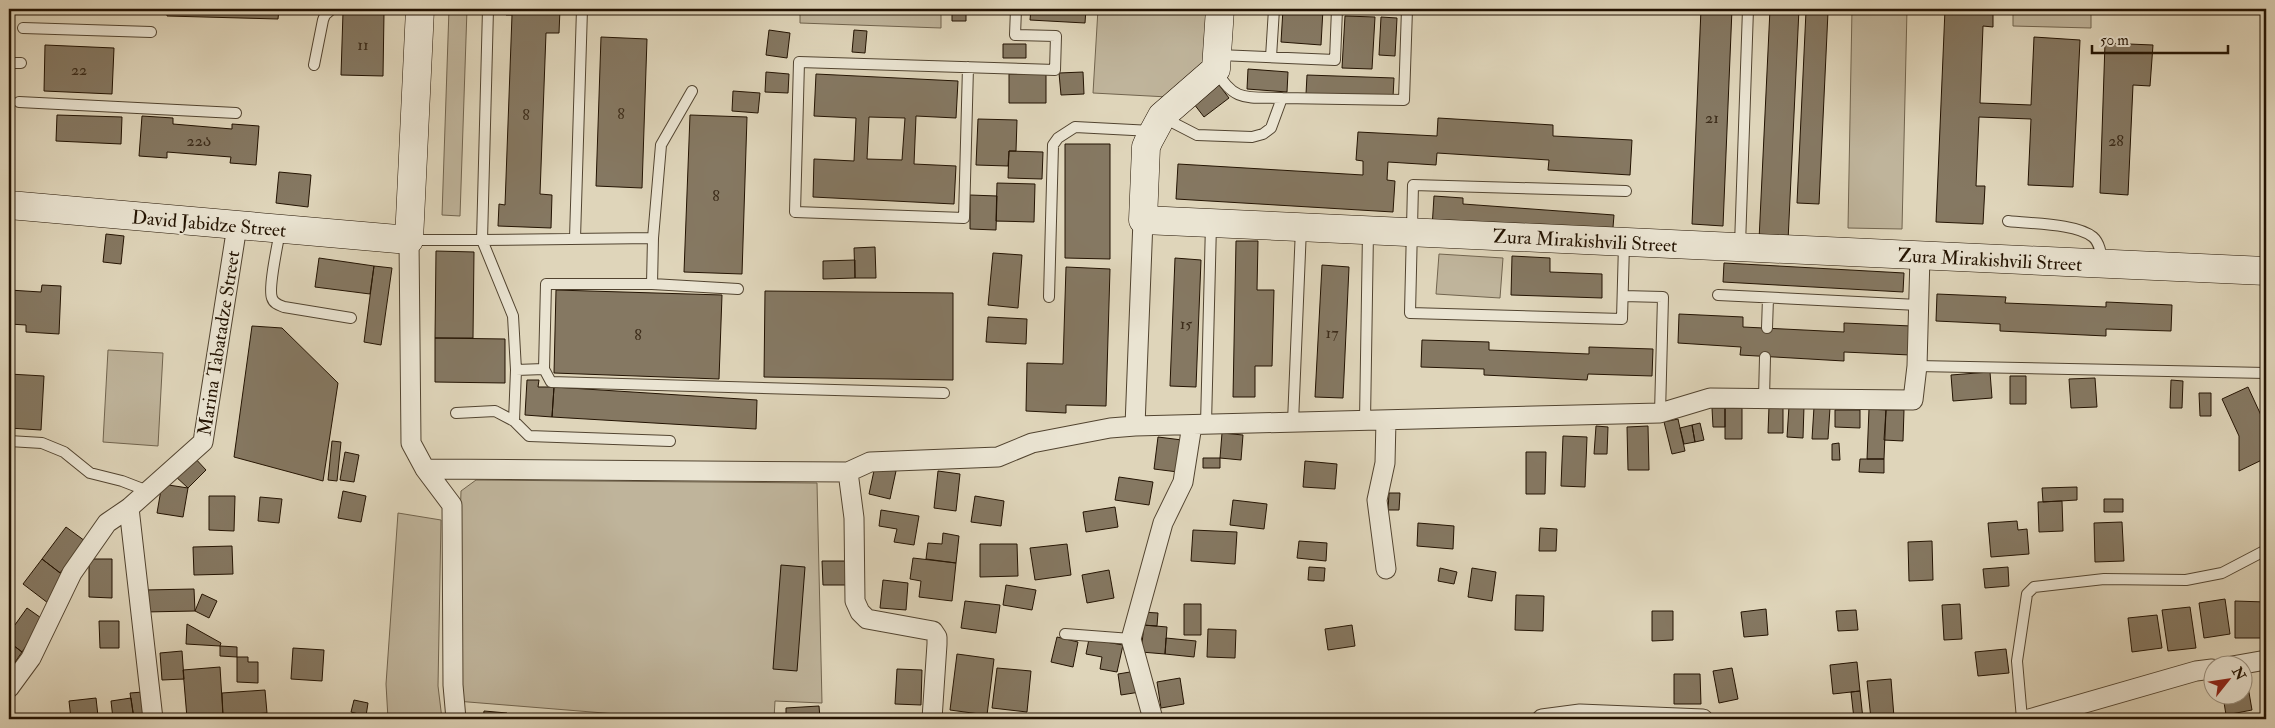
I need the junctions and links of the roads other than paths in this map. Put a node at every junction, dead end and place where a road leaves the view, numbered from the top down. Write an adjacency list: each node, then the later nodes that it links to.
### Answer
1 (332, 9): 17 (lane)
2 (420, 9): 36 (street)
3 (488, 9): 37 (lane)
4 (582, 9): 34 (lane)
5 (1016, 9): 18 (lane)
6 (1220, 9): 14 (street)
7 (1274, 9): 13 (lane)
8 (1337, 9): 13 (lane)
9 (1407, 9): 20 (lane)
10 (1748, 9): 39 (lane)
11 (23, 28): 12 (lane)
12 (151, 32)
13 (1271, 57): 14 (lane)
14 (1217, 62): 20 (lane); 23 (street)
15 (9, 63): 16 (lane)
16 (21, 63)
17 (314, 64)
18 (968, 67): 18 (lane)
19 (692, 91): 35 (lane)
20 (1282, 98): 23 (lane)
21 (19, 102): 22 (lane)
22 (236, 113)
23 (1158, 123): 26 (street); 47 (lane)
24 (1626, 191): 33 (lane)
25 (9, 205): 29 (street, David Jabidze Street)
26 (1143, 220): 28 (street, Zura Mirakishvili Street); 66 (street)
27 (2008, 222): 41 (lane)
28 (1211, 223): 30 (street, Zura Mirakishvili Street); 65 (lane)
29 (237, 226): 31 (street, David Jabidze Street); 71 (street, Marina Tabatadze Street)
30 (1301, 227): 32 (street, Zura Mirakishvili Street); 64 (lane)
31 (280, 230): 36 (street, David Jabidze Street); 50 (lane)
32 (1368, 230): 33 (street, Zura Mirakishvili Street); 61 (lane)
33 (1412, 232): 38 (street, Zura Mirakishvili Street); 46 (lane)
34 (575, 238): 35 (lane); 37 (lane)
35 (653, 238): 43 (lane)
36 (409, 240): 37 (lane); 69 (street)
37 (482, 240): 55 (lane)
38 (1624, 242): 39 (street, Zura Mirakishvili Street); 46 (lane)
39 (1739, 247): 40 (street, Zura Mirakishvili Street)
40 (1920, 256): 41 (street, Zura Mirakishvili Street); 49 (street)
41 (2102, 264): 42 (street, Zura Mirakishvili Street)
42 (2266, 272)
43 (652, 284): 44 (lane); 54 (lane)
44 (738, 289)
45 (1718, 295): 48 (lane)
46 (1623, 296): 60 (lane)
47 (1049, 297)
48 (1768, 298): 49 (lane); 51 (lane)
49 (1918, 305): 53 (street)
50 (351, 318)
51 (1767, 328)
52 (1765, 357): 58 (lane)
53 (1916, 366): 56 (lane); 58 (street)
54 (544, 369): 55 (lane); 57 (lane)
55 (516, 370): 63 (lane)
56 (2266, 373)
57 (944, 393)
58 (1764, 398): 60 (street)
59 (456, 413): 63 (lane)
60 (1660, 413): 62 (street)
61 (1366, 420): 62 (street); 64 (street)
62 (1386, 420): 74 (street)
63 (514, 421): 68 (lane)
64 (1293, 422): 65 (street)
65 (1199, 424): 66 (street); 76 (street)
66 (1135, 426): 70 (street)
67 (9, 440): 71 (lane)
68 (670, 442)
69 (425, 469): 70 (street); 82 (street)
70 (848, 472): 83 (street)
71 (148, 491): 72 (street, Marina Tabatadze Street)
72 (129, 508): 80 (street, Marina Tabatadze Street); 81 (street)
73 (2266, 550): 87 (lane)
74 (1386, 569)
75 (1065, 634): 76 (lane)
76 (1130, 639): 84 (street)
77 (2266, 660): 78 (street)
78 (2252, 662)
79 (2202, 670): 88 (street)
80 (9, 688)
81 (153, 719)
82 (456, 719)
83 (932, 719)
84 (1153, 719)
85 (1542, 719): 86 (street)
86 (1703, 719)
87 (2022, 719)
88 (2028, 719)

